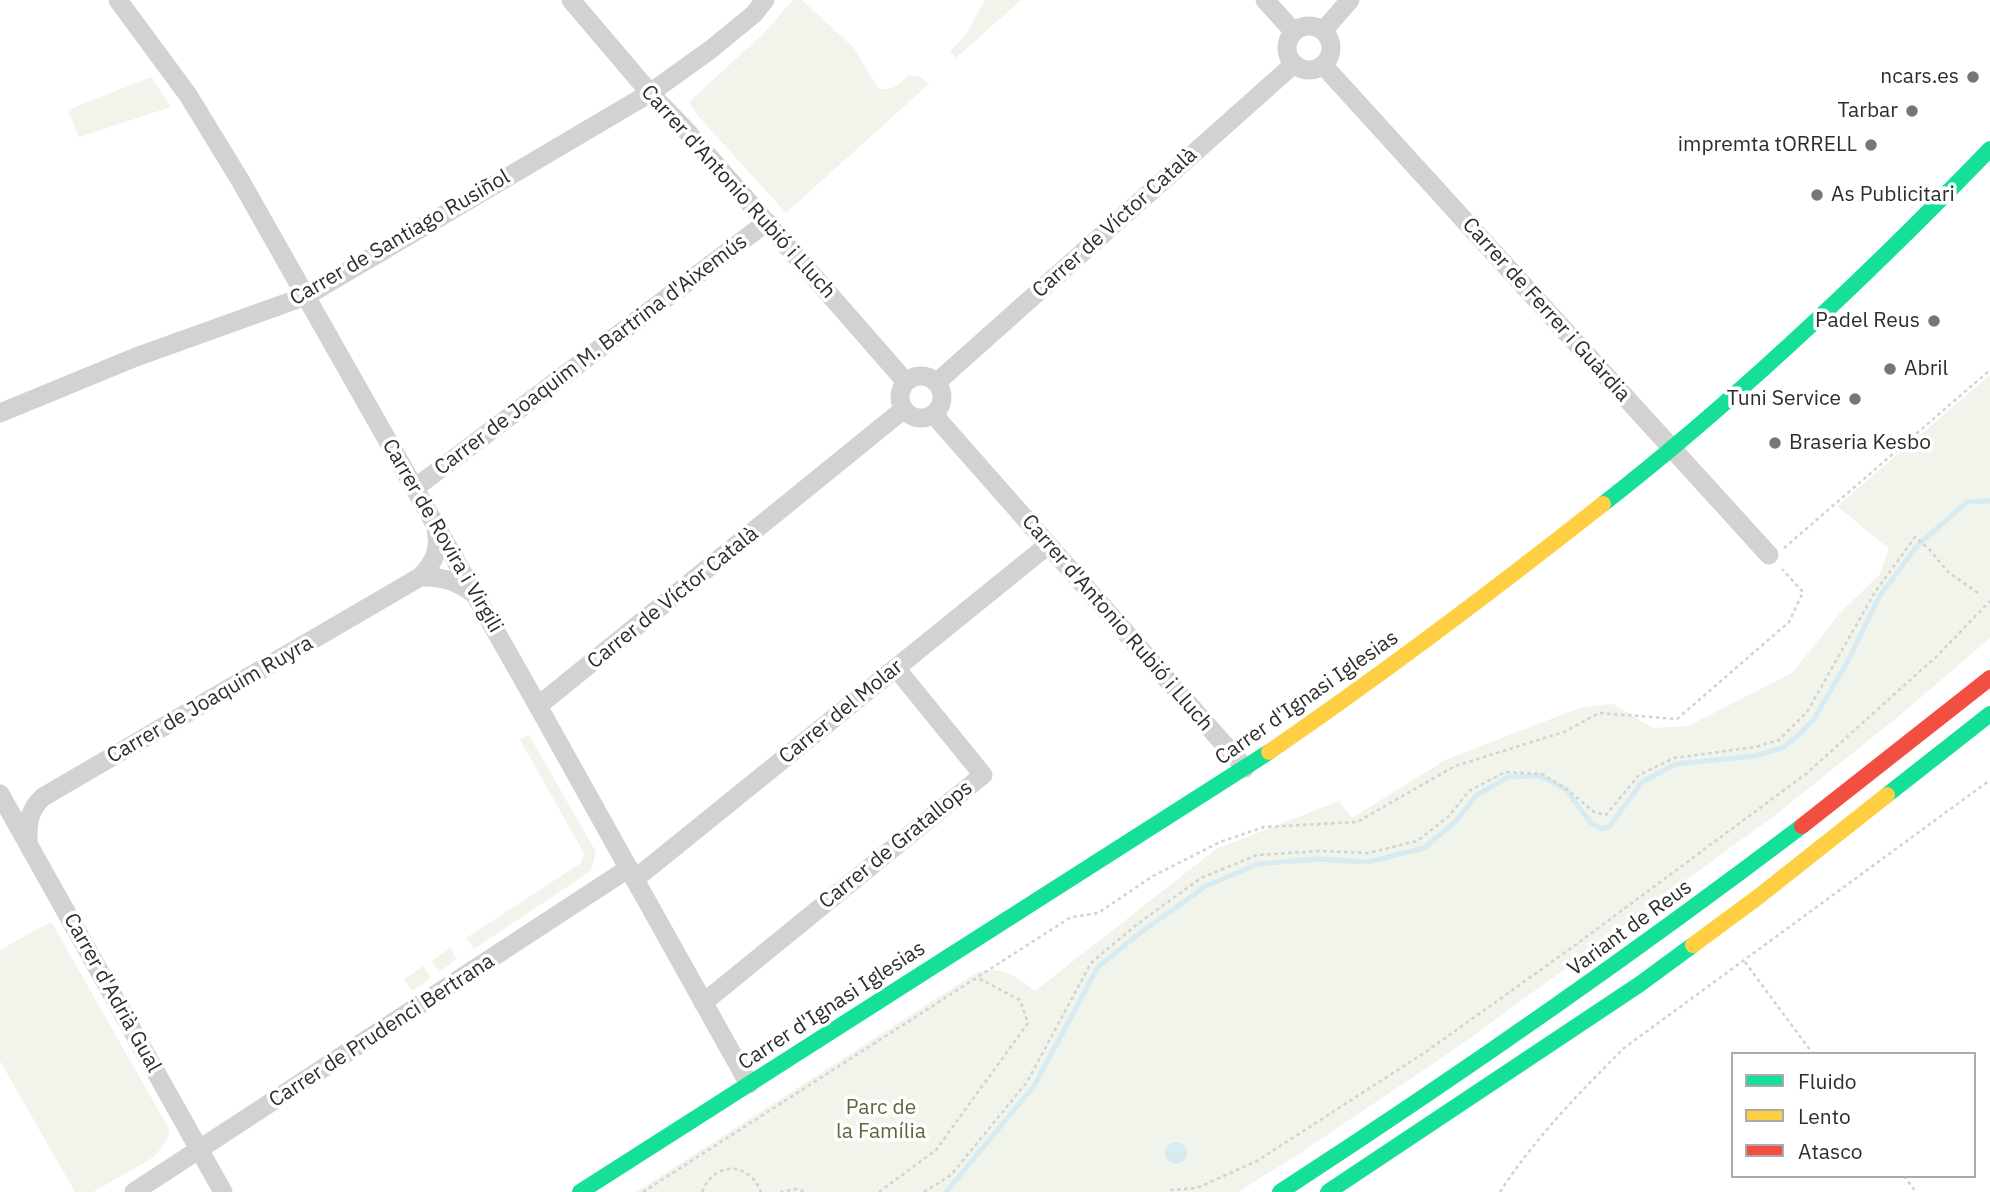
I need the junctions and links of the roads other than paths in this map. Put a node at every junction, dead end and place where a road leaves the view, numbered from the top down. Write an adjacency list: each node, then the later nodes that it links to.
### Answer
1 (118, 0): 13 (street, Carrer de Rovira i Virgili)
2 (571, 0): 10 (street, Carrer d'Antonio Rubió i Lluch)
3 (765, 0): 10 (street, Carrer de Santiago Rusiñol)
4 (1265, 0): 7 (street)
5 (1350, 0): 6 (street)
6 (1323, 31): 7 (street); 9 (street)
7 (1294, 32): 8 (street)
8 (1294, 64): 9 (street); 15 (street, Carrer de Víctor Català)
9 (1324, 65): 19 (street, Carrer de Ferrer i Guàrdia)
10 (650, 93): 12 (street, Carrer d'Antonio Rubió i Lluch); 13 (street, Carrer de Santiago Rusiñol)
11 (1990, 149): 19 (main road, Carrer d'Ignasi Iglesias)
12 (767, 222): 14 (street, Carrer d'Antonio Rubió i Lluch); 20 (street, Carrer de Joaquim M. Bartrina d'Aixemús)
13 (306, 296): 17 (street, Carrer de Santiago Rusiñol); 20 (street, Carrer de Rovira i Virgili)
14 (906, 382): 15 (street); 16 (street)
15 (936, 383): 18 (street)
16 (904, 409): 18 (street); 28 (street, Carrer de Víctor Català)
17 (0, 413)
18 (933, 414): 22 (street, Carrer d'Antonio Rubió i Lluch)
19 (1672, 450): 23 (street, Carrer de Ferrer i Guàrdia); 30 (main road, Carrer d'Ignasi Iglesias)
20 (415, 488): 21 (street, Carrer de Rovira i Virgili)
21 (432, 517): 24 (street, Carrer de Joaquim Ruyra); 25 (street, Carrer de Rovira i Virgili)
22 (1048, 545): 26 (street, Carrer del Molar); 30 (street, Carrer d'Antonio Rubió i Lluch)
23 (1769, 555)
24 (420, 577): 25 (street); 32 (street, Carrer de Joaquim Ruyra)
25 (476, 596): 28 (street, Carrer de Rovira i Virgili)
26 (896, 668): 35 (street, Carrer del Molar); 37 (street, Carrer de Gratallops)
27 (1986, 671): 43 (main road, Variant de Reus)
28 (538, 706): 35 (street, Carrer de Rovira i Virgili)
29 (1990, 714): 36 (main road)
30 (1245, 768): 38 (main road, Carrer d'Ignasi Iglesias)
31 (0, 793): 32 (street); 34 (street, Carrer d'Adrià Gual)
32 (43, 797): 34 (street)
33 (1898, 807): 36 (main road)
34 (28, 842): 39 (street, Carrer d'Adrià Gual)
35 (632, 874): 37 (street, Carrer de Rovira i Virgili); 39 (street, Carrer de Prudenci Bertrana)
36 (1758, 897): 44 (main road)
37 (703, 1003): 38 (street, Carrer de Rovira i Virgili)
38 (749, 1084): 42 (main road, Carrer d'Ignasi Iglesias)
39 (200, 1151): 40 (street, Carrer de Prudenci Bertrana); 41 (street, Carrer d'Adrià Gual)
40 (135, 1192)
41 (223, 1192)
42 (580, 1192)
43 (1280, 1192)
44 (1328, 1192)

